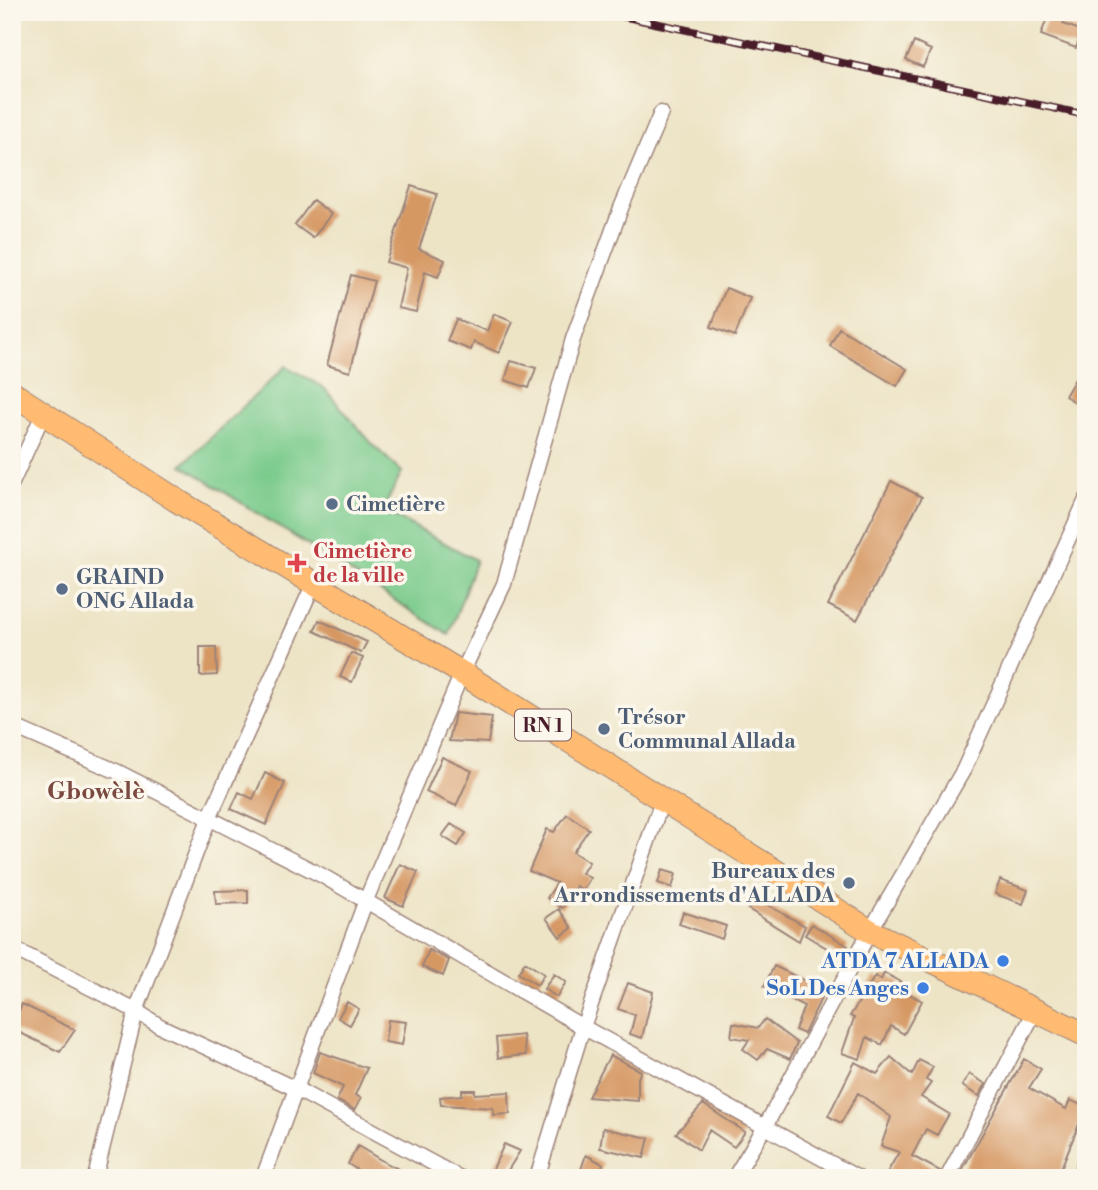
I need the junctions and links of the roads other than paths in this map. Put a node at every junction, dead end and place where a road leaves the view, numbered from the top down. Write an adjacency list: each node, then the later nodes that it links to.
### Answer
1 (661, 113): 7 (street)
2 (12, 393): 3 (main road, RN 1)
3 (44, 412): 4 (street); 6 (main road, RN 1)
4 (12, 483)
5 (1086, 500): 12 (street)
6 (313, 586): 7 (main road, RN 1); 10 (street)
7 (463, 673): 9 (main road, RN 1); 11 (street)
8 (12, 726): 10 (street)
9 (662, 801): 12 (main road, RN 1); 16 (street)
10 (210, 816): 11 (street); 14 (street)
11 (366, 900): 16 (street); 18 (street)
12 (870, 931): 15 (main road, RN 1); 19 (street)
13 (12, 948): 14 (street)
14 (136, 1011): 18 (street); 21 (street)
15 (1035, 1011): 17 (main road, RN 1); 27 (street)
16 (583, 1027): 19 (street); 24 (street)
17 (1086, 1035)
18 (296, 1089): 22 (street); 23 (street)
19 (766, 1125): 25 (street); 26 (street)
20 (1086, 1161): 28 (street)
21 (95, 1178)
22 (263, 1178)
23 (460, 1178)
24 (537, 1178)
25 (734, 1178)
26 (858, 1178)
27 (947, 1178)
28 (1078, 1178)

